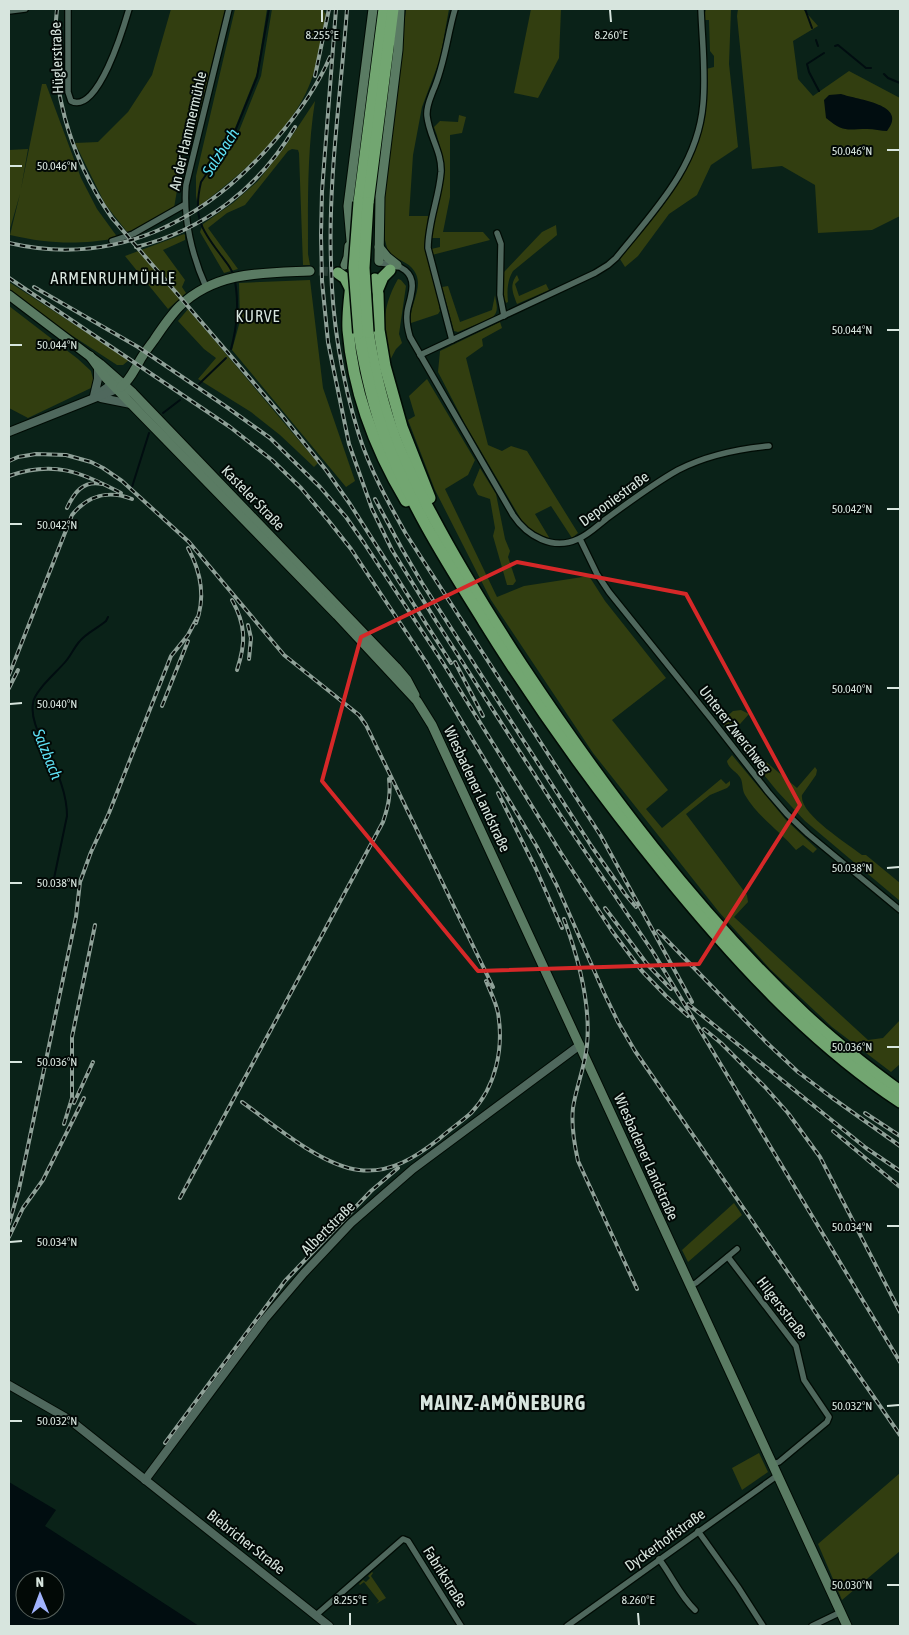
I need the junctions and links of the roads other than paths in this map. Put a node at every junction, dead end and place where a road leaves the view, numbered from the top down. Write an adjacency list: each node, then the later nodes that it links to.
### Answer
1 (25, 9): 11 (street)
2 (68, 9): 3 (street, Hüglerstraße)
3 (128, 9)
4 (229, 9): 13 (street, An der Hammermühle)
5 (373, 9): 18 (main road)
6 (384, 9): 12 (highway)
7 (394, 9): 12 (highway)
8 (400, 9): 16 (main road)
9 (455, 9): 28 (street)
10 (701, 9): 27 (street)
11 (9, 11)
12 (363, 203): 39 (highway, bridge)
13 (184, 205): 15 (street); 23 (street, An der Hammermühle)
14 (497, 233): 27 (street)
15 (112, 241)
16 (379, 246): 17 (main road); 19 (main road)
17 (379, 262): 18 (main road); 19 (street); 22 (main road)
18 (342, 266): 21 (main road); 21 (main road); 24 (highway)
19 (397, 268): 22 (street); 25 (highway); 29 (street, Deponiestraße)
20 (315, 271): 23 (main road)
21 (351, 275): 22 (main road); 24 (highway)
22 (377, 277): 25 (highway)
23 (206, 287): 31 (main road)
24 (350, 290): 39 (highway)
25 (378, 294): 39 (highway)
26 (9, 295): 30 (main road, Kasteler Straße)
27 (504, 316): 28 (street)
28 (452, 340): 29 (street)
29 (420, 355): 38 (street, Deponiestraße)
30 (90, 356): 32 (main road, Kasteler Straße); 33 (main road, Kasteler Straße)
31 (135, 367): 33 (main road); 35 (main road)
32 (98, 368): 33 (main road, Kasteler Straße); 34 (street)
33 (118, 384): 34 (street); 35 (main road, Kasteler Straße)
34 (94, 398): 35 (street); 36 (street)
35 (134, 400): 40 (main road, Kasteler Straße)
36 (9, 432)
37 (769, 446): 38 (street, Deponiestraße)
38 (580, 539): 41 (street, Unterer Zwerchweg)
39 (441, 541): 43 (highway)
40 (388, 665): 42 (main road, Wiesbadener Landstraße)
41 (900, 910)
42 (580, 1045): 46 (main road, Wiesbadener Landstraße); 50 (street, Albertstraße)
43 (898, 1097)
44 (737, 1249): 45 (street)
45 (728, 1257): 46 (street); 48 (street, Hilgersstraße)
46 (690, 1286): 48 (main road, Wiesbadener Landstraße)
47 (9, 1385): 50 (street, Biebricher Straße)
48 (773, 1464): 49 (main road, Wiesbadener Landstraße)
49 (778, 1475): 51 (street, Dyckerhoffstraße); 54 (main road, Wiesbadener Landstraße)
50 (145, 1480): 55 (street, Biebricher Straße)
51 (698, 1531): 52 (street, Dyckerhoffstraße); 59 (street)
52 (659, 1559): 53 (street); 58 (street, Dyckerhoffstraße)
53 (696, 1610)
54 (841, 1612): 60 (street); 61 (main road, Wiesbadener Landstraße)
55 (315, 1616): 56 (street, Biebricher Straße); 57 (street, Fabrikstraße)
56 (329, 1626)
57 (461, 1626)
58 (567, 1626)
59 (762, 1626)
60 (812, 1626)
61 (847, 1626)

